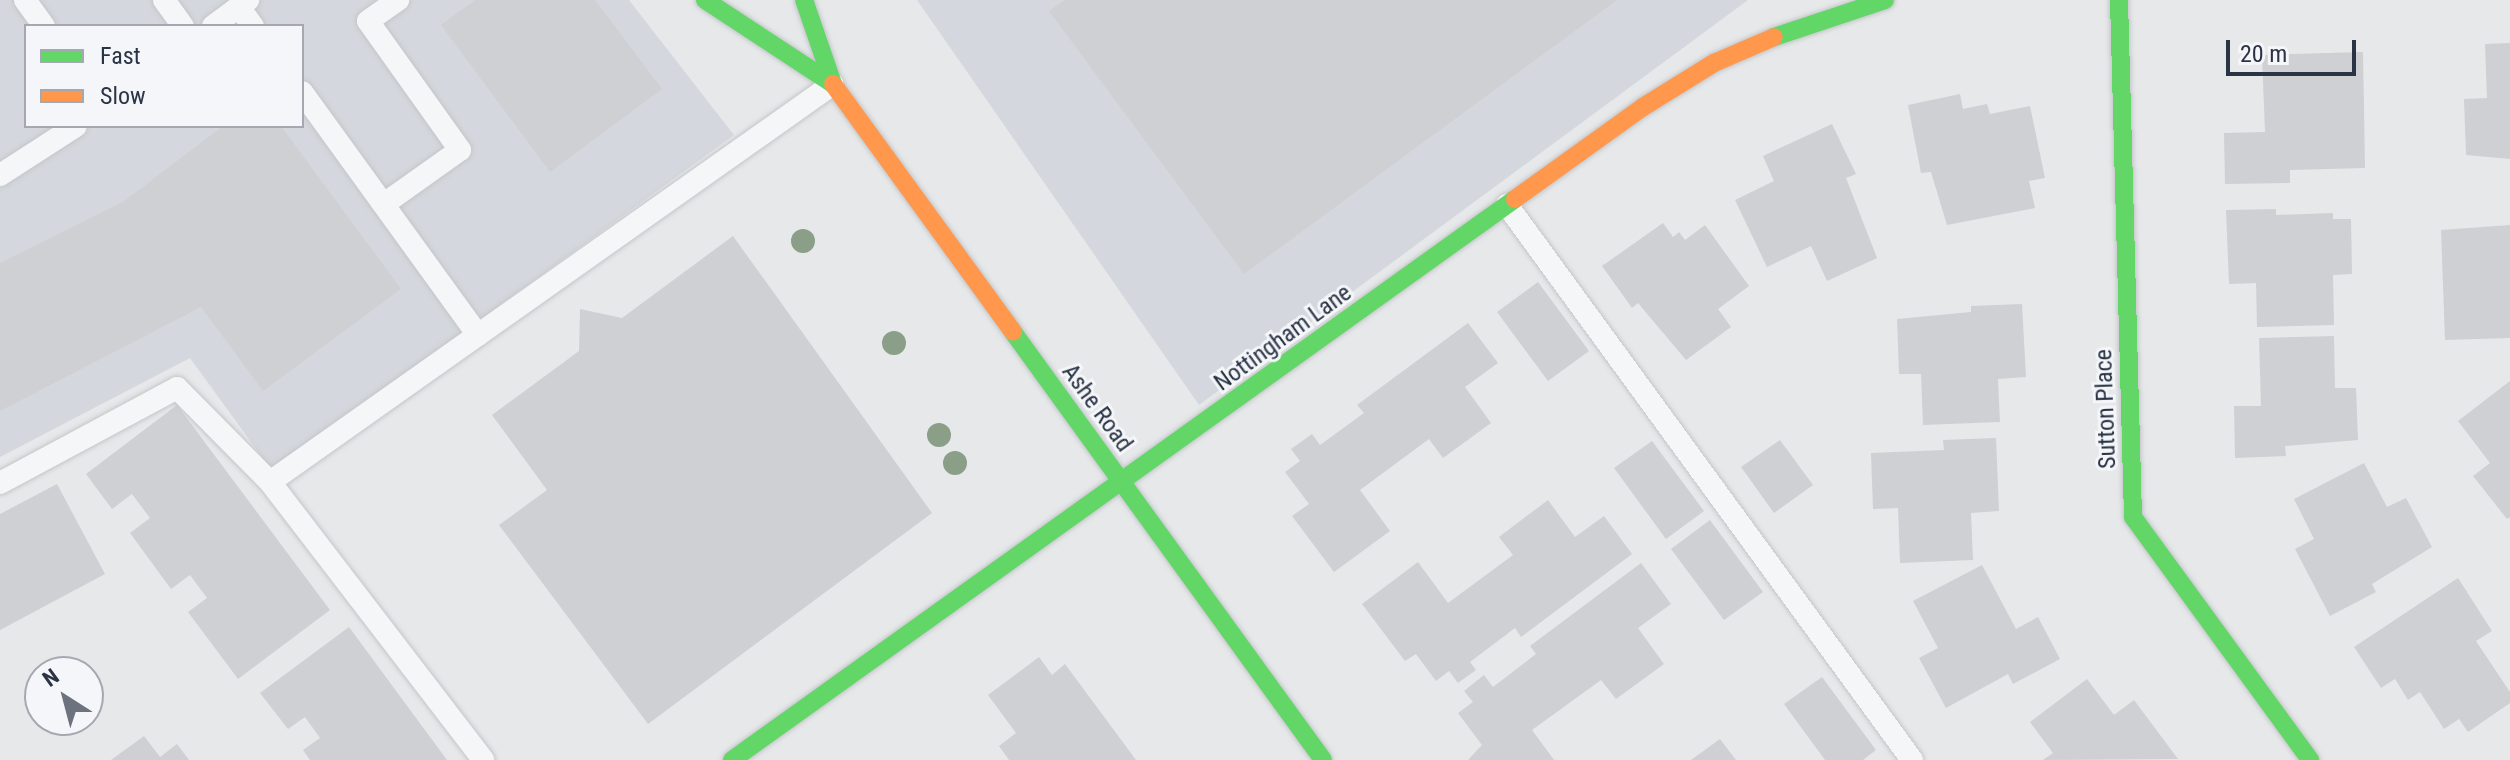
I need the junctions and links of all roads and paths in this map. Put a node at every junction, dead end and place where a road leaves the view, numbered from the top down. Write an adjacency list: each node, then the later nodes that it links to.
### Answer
1 (25, 0): 10 (lane)
2 (164, 0): 11 (lane)
3 (398, 0): 19 (lane)
4 (705, 0): 15 (street, Ashe Road)
5 (804, 0): 15 (street, Ashe Road)
6 (1796, 0): 14 (lane)
7 (1885, 0): 14 (street, Nottingham Lane)
8 (2119, 0): 29 (street, Sutton Place)
9 (244, 3): 12 (lane); 13 (lane)
10 (43, 24)
11 (182, 24)
12 (216, 24)
13 (252, 24)
14 (1802, 24): 20 (street, Nottingham Lane)
15 (833, 84): 21 (lane); 24 (street, Ashe Road)
16 (304, 95): 19 (lane)
17 (73, 128): 18 (lane)
18 (0, 175)
19 (384, 204): 21 (lane)
20 (1507, 205): 24 (street, Nottingham Lane); 28 (lane)
21 (478, 335): 22 (lane)
22 (270, 482): 23 (lane); 25 (lane)
23 (0, 483)
24 (1122, 484): 26 (street, Nottingham Lane); 27 (street, Ashe Road)
25 (483, 760)
26 (732, 760)
27 (1323, 760)
28 (1912, 760)
29 (2310, 760)

